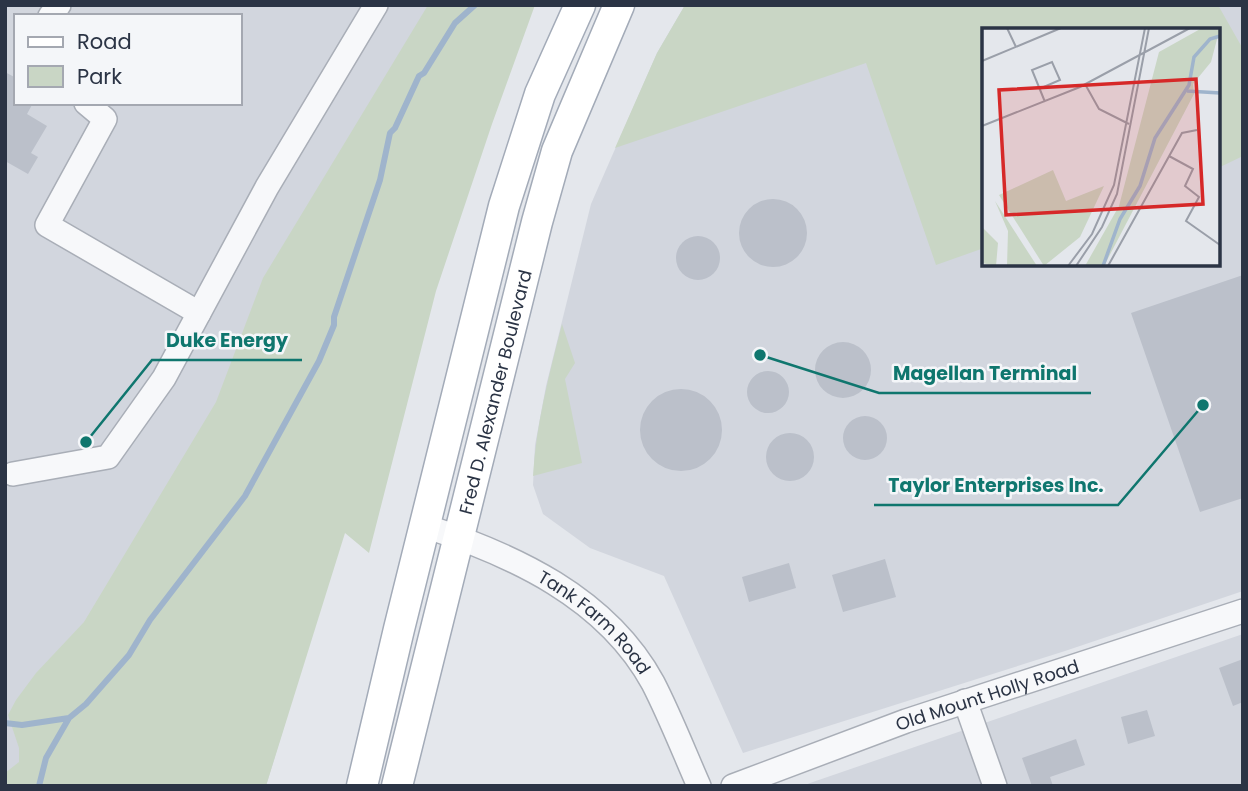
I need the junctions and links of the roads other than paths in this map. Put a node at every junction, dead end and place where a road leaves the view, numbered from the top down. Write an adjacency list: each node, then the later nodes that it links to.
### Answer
1 (376, 5): 5 (street)
2 (580, 5): 7 (main road, Fred D. Alexander Boulevard)
3 (619, 5): 8 (main road, Fred D. Alexander Boulevard)
4 (88, 105): 5 (street)
5 (199, 313): 6 (street)
6 (13, 474)
7 (425, 526): 8 (street, Tank Farm Road); 12 (main road, Fred D. Alexander Boulevard)
8 (459, 537): 13 (main road, Fred D. Alexander Boulevard); 14 (street, Tank Farm Road)
9 (1243, 611): 10 (street, Old Mount Holly Road)
10 (965, 701): 11 (street); 15 (street, Old Mount Holly Road)
11 (991, 785)
12 (362, 786)
13 (397, 786)
14 (699, 786)
15 (733, 786)

